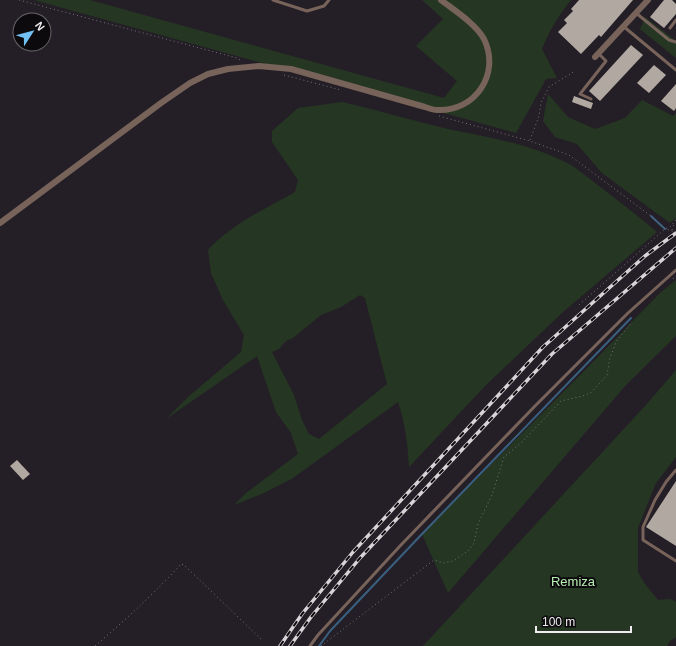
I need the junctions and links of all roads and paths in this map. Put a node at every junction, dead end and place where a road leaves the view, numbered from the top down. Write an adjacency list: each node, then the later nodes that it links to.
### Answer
1 (19, 0): 12 (path)
2 (273, 0): 3 (lane)
3 (329, 0)
4 (441, 0): 12 (street)
5 (648, 0): 6 (street)
6 (636, 13): 8 (street); 10 (lane)
7 (676, 20): 9 (lane)
8 (623, 26): 11 (street); 13 (lane)
9 (670, 28)
10 (676, 42)
11 (597, 55): 17 (lane)
12 (249, 66): 22 (street)
13 (676, 70)
14 (575, 71): 19 (path)
15 (279, 74): 16 (path)
16 (340, 90)
17 (591, 99)
18 (439, 116): 19 (path)
19 (530, 141): 23 (path)
20 (676, 220): 21 (path)
21 (675, 222): 23 (path); 24 (path)
22 (0, 223)
23 (666, 229): 24 (path); 27 (path)
24 (672, 231): 25 (path)
25 (676, 234)
26 (676, 270): 33 (lane)
27 (579, 305)
28 (632, 322): 34 (path)
29 (676, 470): 30 (lane)
30 (676, 561)
31 (263, 641): 32 (path)
32 (95, 646)
33 (310, 646)
34 (321, 646)

